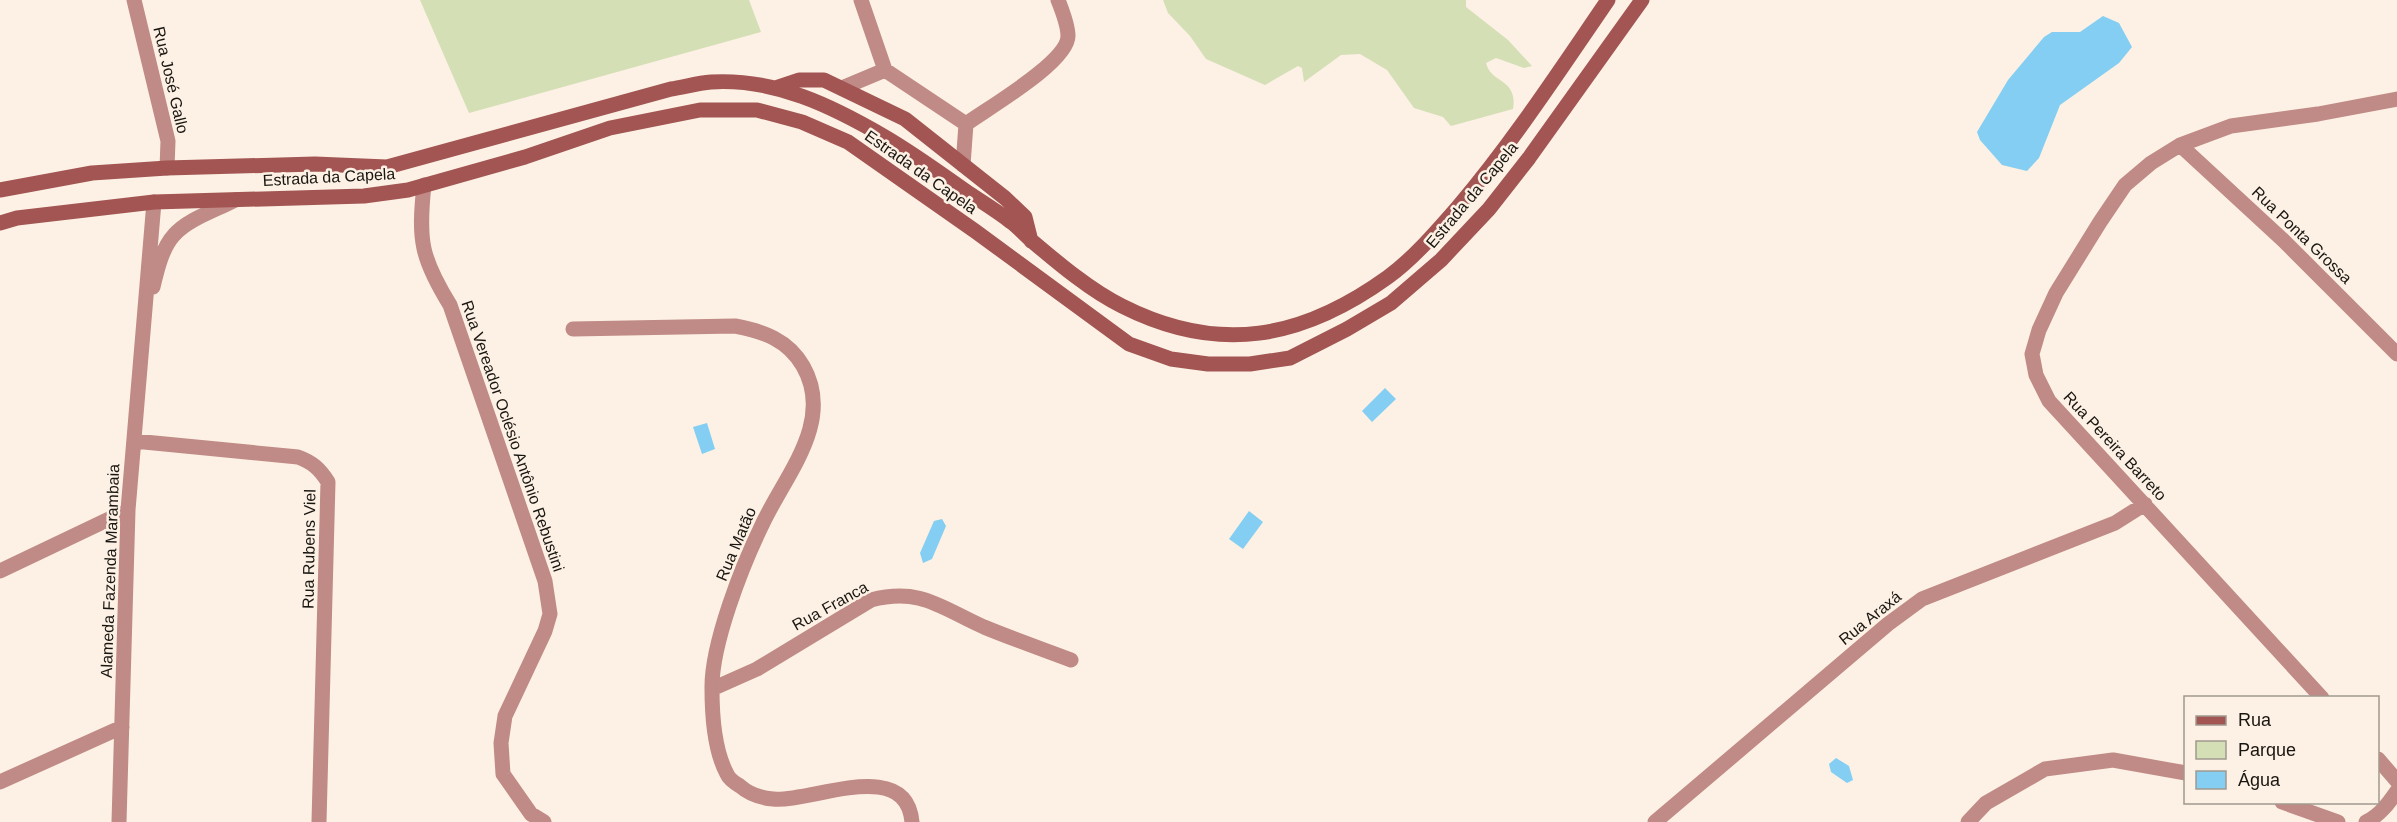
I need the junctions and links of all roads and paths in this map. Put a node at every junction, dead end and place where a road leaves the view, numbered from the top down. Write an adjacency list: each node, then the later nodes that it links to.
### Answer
1 (134, 0): 13 (street, Rua José Gallo)
2 (861, 0): 6 (street)
3 (1058, 0): 10 (street)
4 (1608, 0): 22 (main road, Estrada da Capela)
5 (1642, 0): 23 (main road, Estrada da Capela)
6 (885, 70): 8 (street); 10 (street)
7 (775, 88): 8 (main road); 13 (main road, Estrada da Capela); 18 (main road, Estrada da Capela)
8 (842, 88): 12 (main road)
9 (2397, 99): 11 (street, Rua Pereira Barreto)
10 (966, 124): 12 (street)
11 (2180, 145): 26 (street, Rua Ponta Grossa); 28 (street, Rua Pereira Barreto)
12 (963, 165): 22 (main road)
13 (167, 168): 15 (main road, Estrada da Capela)
14 (424, 185): 16 (main road, Estrada da Capela); 21 (main road, Estrada da Capela); 43 (street, Rua Vereador Oclésio Antônio Rebustini)
15 (0, 190)
16 (235, 200): 17 (main road, Estrada da Capela); 24 (street, Alameda Fazenda Marambaia)
17 (154, 202): 20 (main road, Estrada da Capela); 24 (street, Alameda Fazenda Marambaia)
18 (991, 209): 19 (main road, Estrada da Capela); 21 (main road)
19 (1012, 222): 22 (main road, Estrada da Capela); 23 (main road)
20 (0, 223)
21 (975, 231): 23 (main road, Estrada da Capela)
22 (1031, 241)
23 (993, 244)
24 (144, 322): 27 (street, Alameda Fazenda Marambaia)
25 (573, 329): 32 (street, Rua Matão)
26 (2397, 354)
27 (134, 441): 29 (street, Alameda Fazenda Marambaia); 42 (street, Rua Rubens Viel)
28 (2145, 504): 33 (street, Rua Pereira Barreto); 45 (street, Rua Araxá)
29 (128, 510): 30 (street); 34 (street, Alameda Fazenda Marambaia)
30 (0, 571)
31 (1071, 660): 32 (street, Rua Franca)
32 (712, 688): 44 (street, Rua Matão)
33 (2320, 696)
34 (122, 727): 38 (street); 41 (street, Alameda Fazenda Marambaia)
35 (2379, 760): 37 (street)
36 (2184, 773): 46 (street)
37 (2397, 781)
38 (0, 782)
39 (2397, 791): 48 (street)
40 (2288, 804): 47 (street)
41 (119, 822)
42 (320, 822)
43 (544, 822)
44 (912, 822)
45 (1655, 822)
46 (1968, 822)
47 (2338, 822)
48 (2366, 822)

